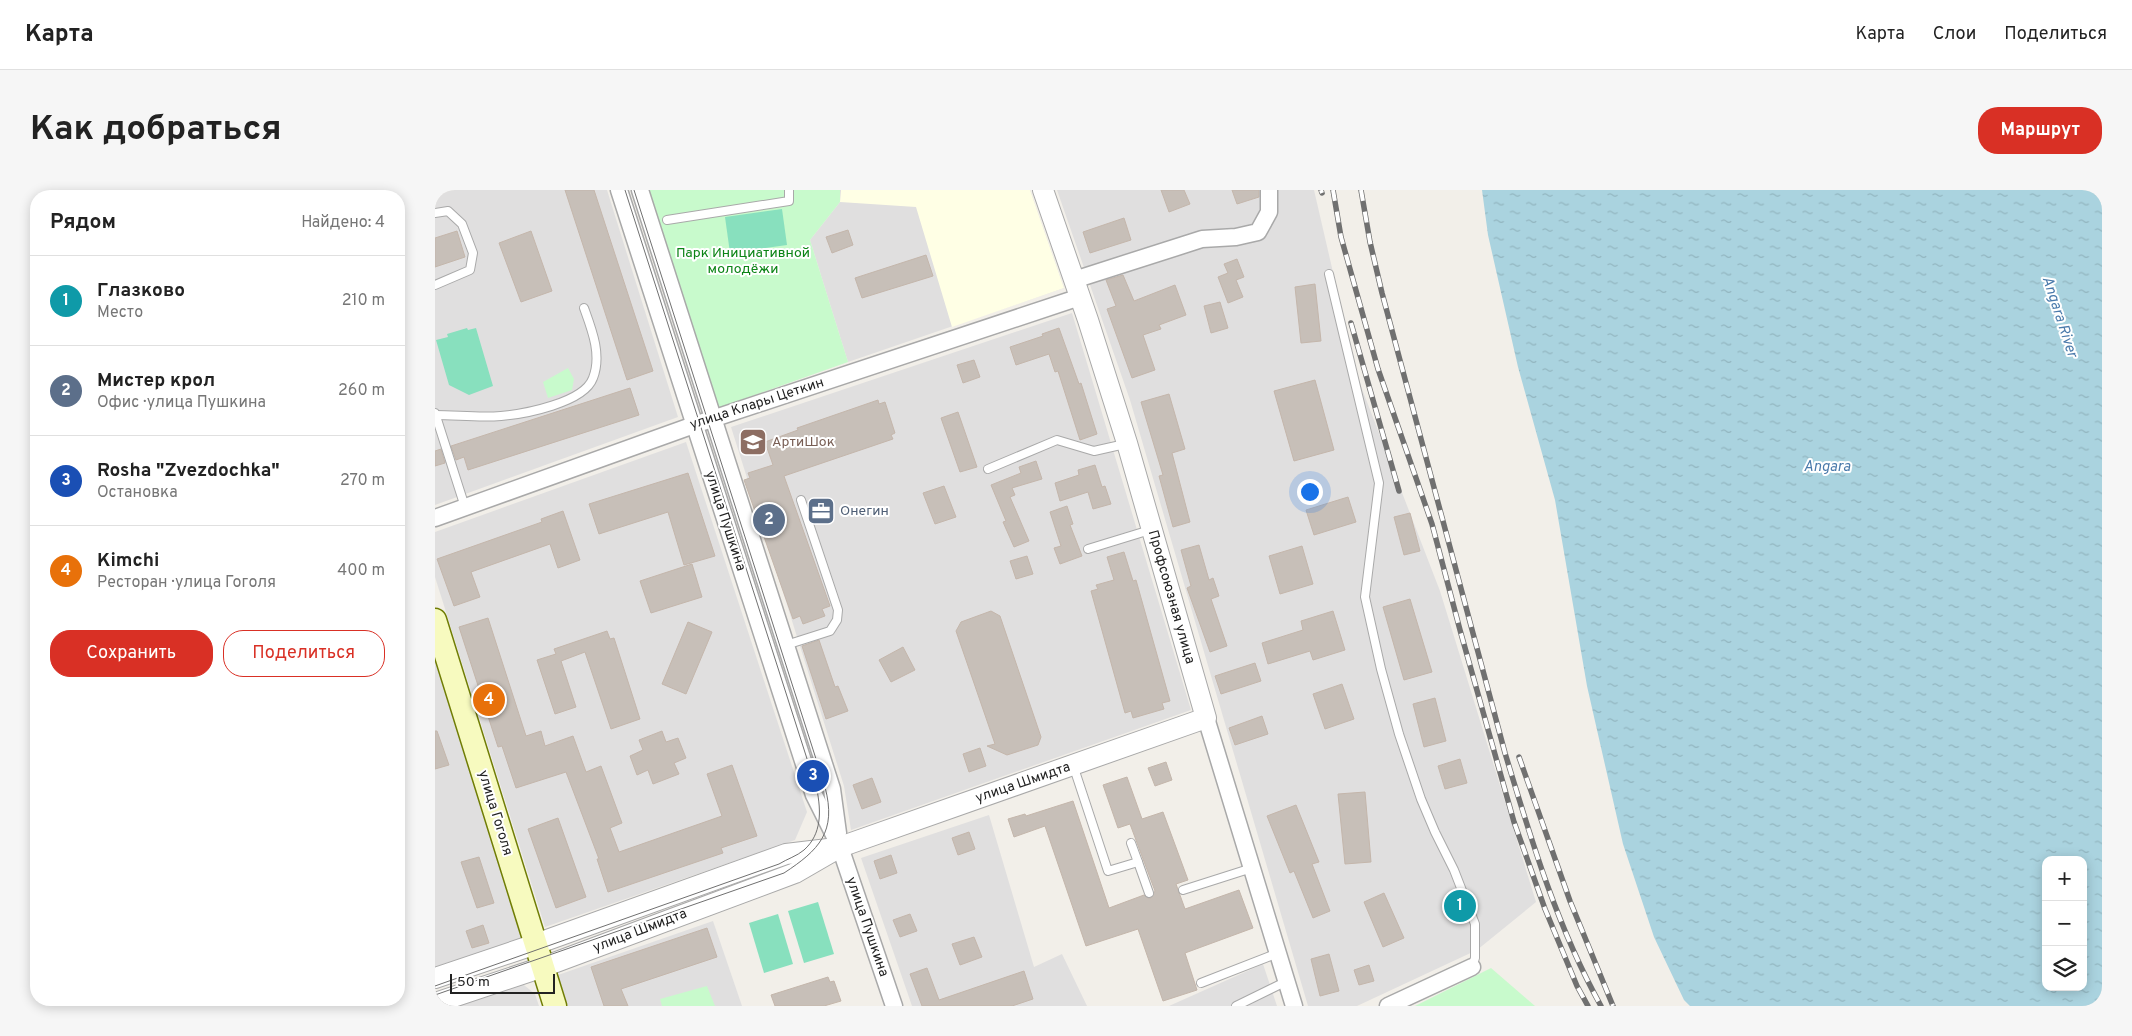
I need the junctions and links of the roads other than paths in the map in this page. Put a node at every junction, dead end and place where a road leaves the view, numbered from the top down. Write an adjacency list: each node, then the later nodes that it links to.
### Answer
1 (619, 190): 14 (street, улица Пушкина)
2 (640, 190): 13 (street, улица Пушкина)
3 (789, 190): 7 (lane)
4 (1043, 190): 10 (street, Профсоюзная улица)
5 (1269, 190): 10 (street, улица Клары Цеткин)
6 (435, 214): 9 (lane)
7 (667, 220)
8 (1329, 274): 35 (lane)
9 (435, 284)
10 (1077, 288): 13 (street, улица Клары Цеткин); 15 (street, Профсоюзная улица)
11 (584, 308): 12 (lane)
12 (435, 414): 18 (lane)
13 (715, 418): 14 (street, улица Клары Цеткин); 23 (street, улица Пушкина)
14 (694, 425): 18 (street, улица Клары Цеткин); 27 (street, улица Пушкина)
15 (1127, 443): 16 (lane); 20 (street, Профсоюзная улица)
16 (987, 468)
17 (801, 500): 23 (lane)
18 (465, 507): 19 (street, улица Клары Цеткин)
19 (435, 518)
20 (1152, 530): 21 (lane); 24 (street, Профсоюзная улица)
21 (1088, 549)
22 (435, 620): 32 (main road, улица Гоголя)
23 (786, 645): 27 (street, улица Пушкина)
24 (1206, 718): 25 (street, улица Шмидта); 29 (street, Профсоюзная улица)
25 (1073, 765): 27 (street, улица Шмидта); 28 (lane)
26 (1131, 842): 28 (lane)
27 (840, 847): 32 (street, улица Шмидта); 34 (street, улица Шмидта); 41 (street, улица Пушкина)
28 (1138, 862): 31 (lane)
29 (1252, 868): 30 (lane); 33 (street, Профсоюзная улица)
30 (1183, 890)
31 (1149, 893)
32 (536, 944): 34 (main road, улица Гоголя); 36 (street, улица Шмидта)
33 (1278, 953): 37 (street, Профсоюзная улица); 38 (lane)
34 (543, 967): 39 (street, улица Шмидта); 40 (main road, улица Гоголя)
35 (1472, 967): 44 (street)
36 (435, 978)
37 (1287, 981): 42 (lane); 43 (street, Профсоюзная улица)
38 (1201, 983)
39 (435, 1004)
40 (555, 1006)
41 (894, 1006)
42 (1236, 1006)
43 (1294, 1006)
44 (1388, 1006)

